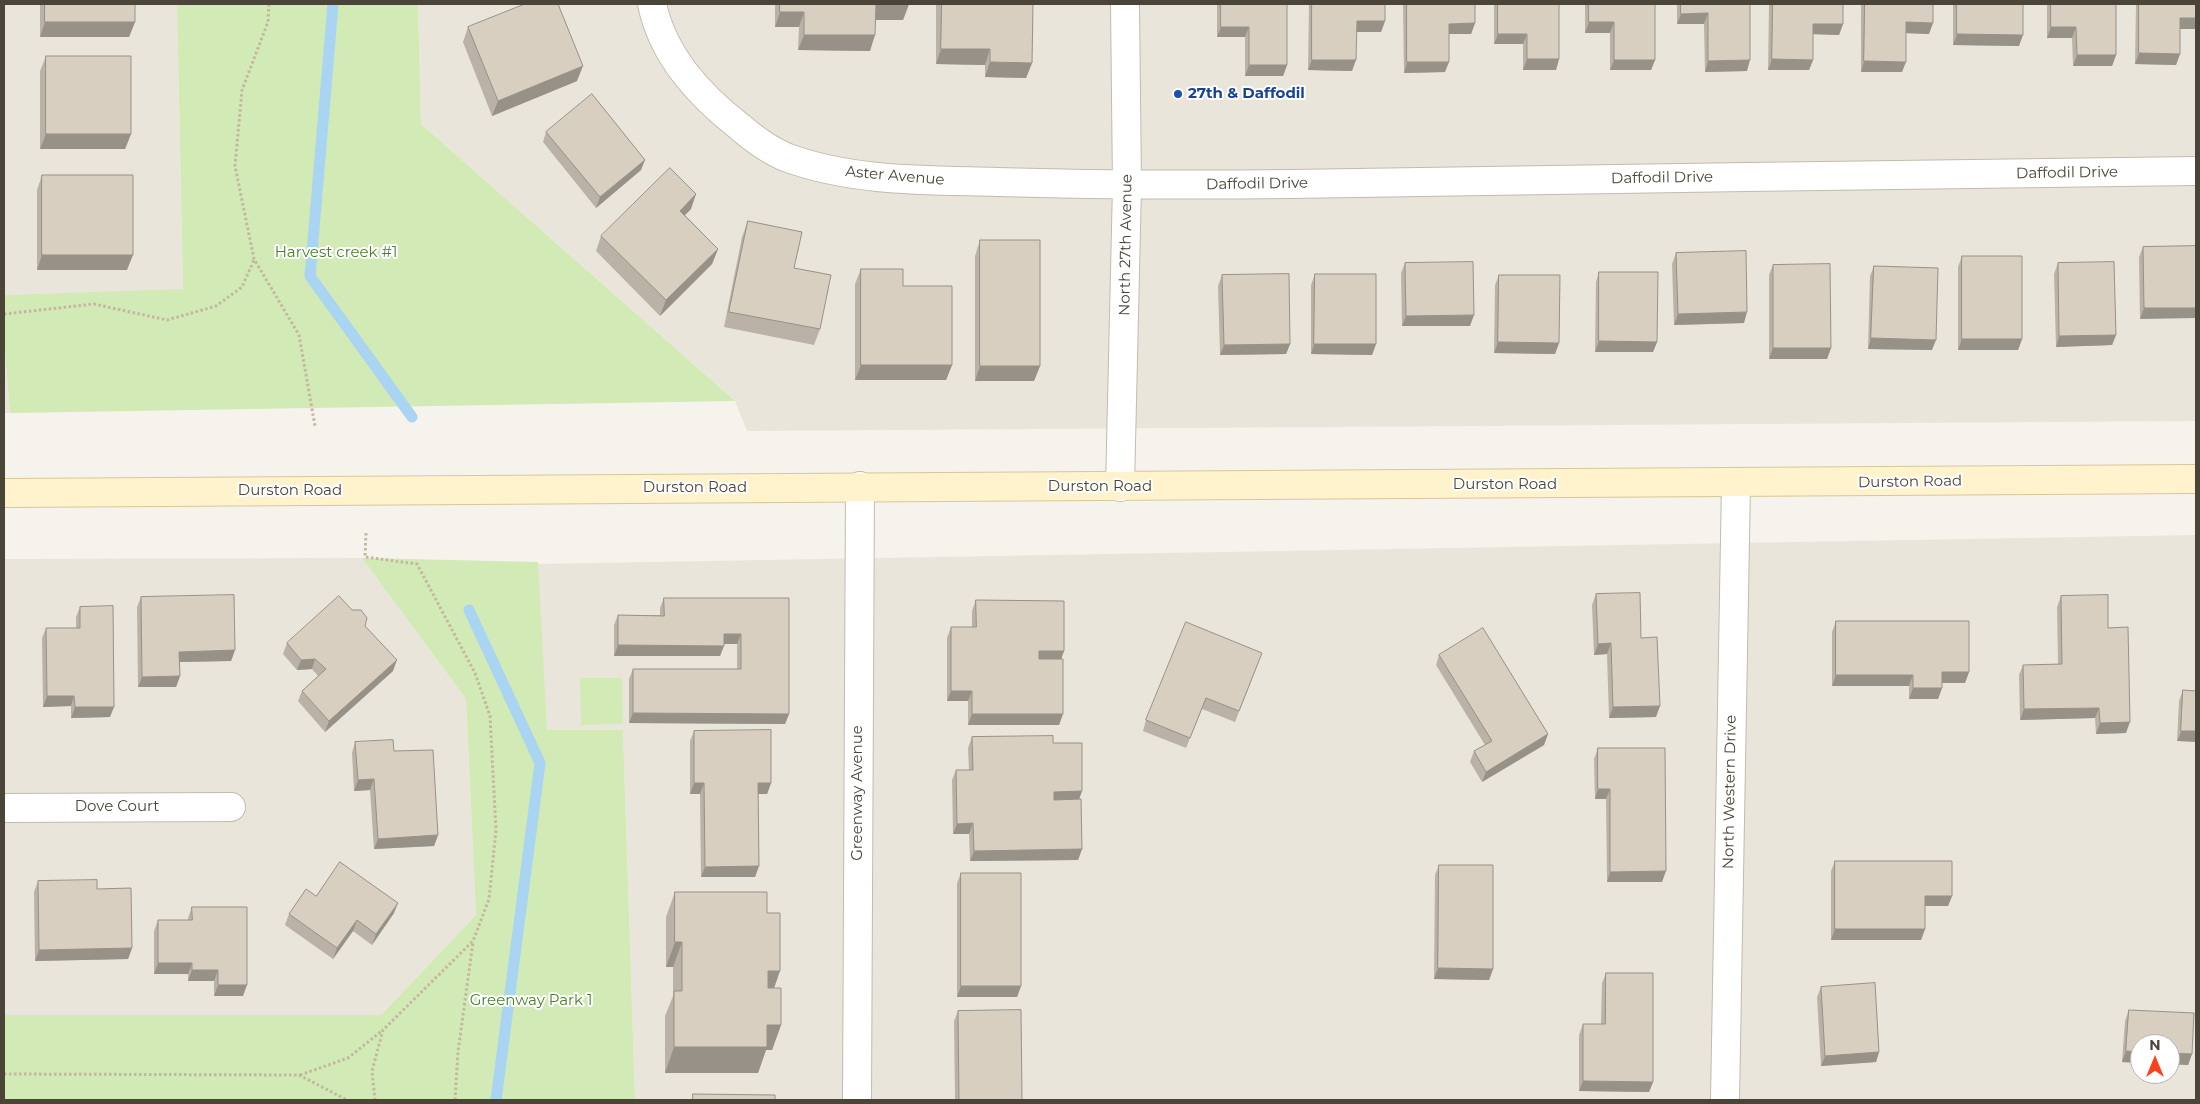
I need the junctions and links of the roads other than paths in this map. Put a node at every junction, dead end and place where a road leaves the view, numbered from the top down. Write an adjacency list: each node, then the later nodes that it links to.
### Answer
1 (652, 4): 4 (street, Aster Avenue)
2 (1126, 4): 4 (street, North 27th Avenue)
3 (2196, 171): 4 (street, Daffodil Drive)
4 (1127, 186): 8 (street, North 27th Avenue)
5 (2196, 479): 6 (main road, Durston Road)
6 (1736, 483): 8 (main road, Durston Road); 13 (street, North Western Drive)
7 (860, 486): 8 (main road, Durston Road); 9 (main road, Durston Road); 12 (street, Greenway Avenue)
8 (1120, 487)
9 (4, 493)
10 (230, 807): 11 (street, Dove Court)
11 (4, 808)
12 (857, 1100)
13 (1725, 1100)

